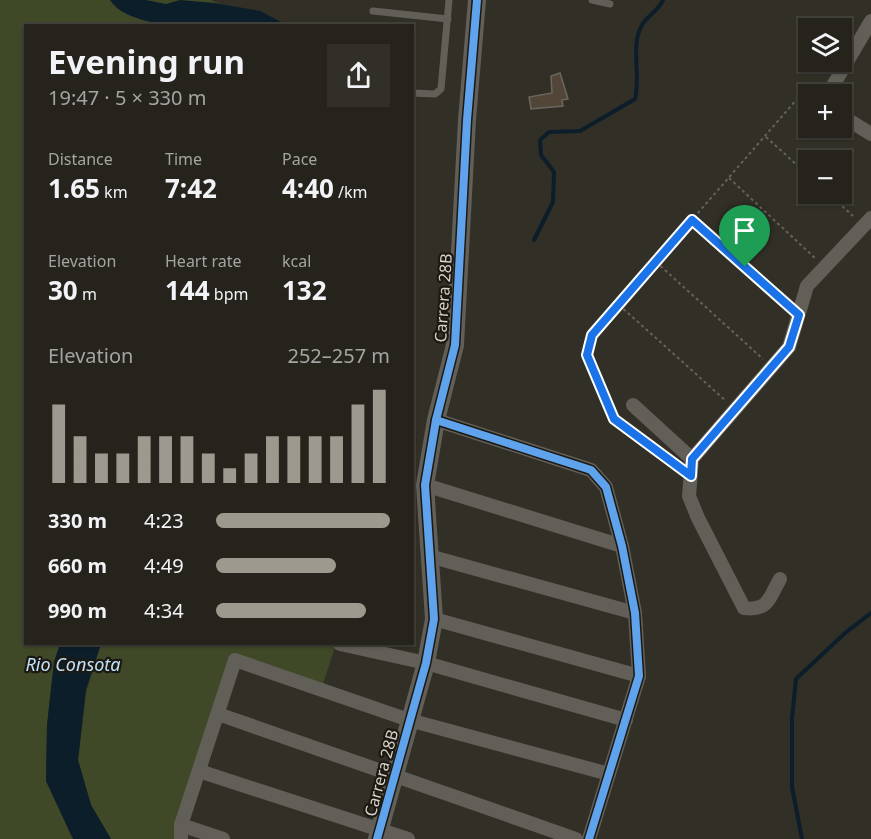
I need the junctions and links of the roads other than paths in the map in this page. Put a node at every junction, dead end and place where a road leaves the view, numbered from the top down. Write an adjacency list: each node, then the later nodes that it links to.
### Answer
1 (449, 0): 6 (lane)
2 (477, 0): 14 (street, Carrera 28B)
3 (592, 0): 4 (lane)
4 (610, 4)
5 (373, 11): 6 (lane)
6 (448, 20): 9 (lane)
7 (871, 21): 8 (street)
8 (834, 84)
9 (414, 93)
10 (852, 122): 11 (street)
11 (871, 134)
12 (868, 222): 15 (street)
13 (633, 405): 15 (street)
14 (436, 420): 16 (street, Carrera 28B); 17 (street)
15 (692, 459): 19 (street)
16 (425, 485): 17 (street); 18 (street, Carrera 28B)
17 (622, 546): 20 (street)
18 (429, 556): 20 (street); 21 (street, Carrera 28B)
19 (780, 579)
20 (635, 613): 24 (street)
21 (434, 619): 23 (street, Carrera 28B); 24 (street)
22 (345, 645): 23 (street)
23 (426, 663): 26 (street, Carrera 28B); 27 (street)
24 (639, 676): 27 (street)
25 (218, 714): 26 (street); 28 (street); 29 (street)
26 (410, 720): 29 (street, Carrera 28B); 30 (street)
27 (626, 720): 30 (street)
28 (199, 771): 31 (street); 32 (street)
29 (394, 774): 32 (street, Carrera 28B); 35 (street)
30 (609, 774): 36 (street)
31 (181, 832): 33 (street)
32 (378, 835): 34 (street)
33 (222, 839)
34 (408, 839)
35 (576, 839)
36 (589, 839)

